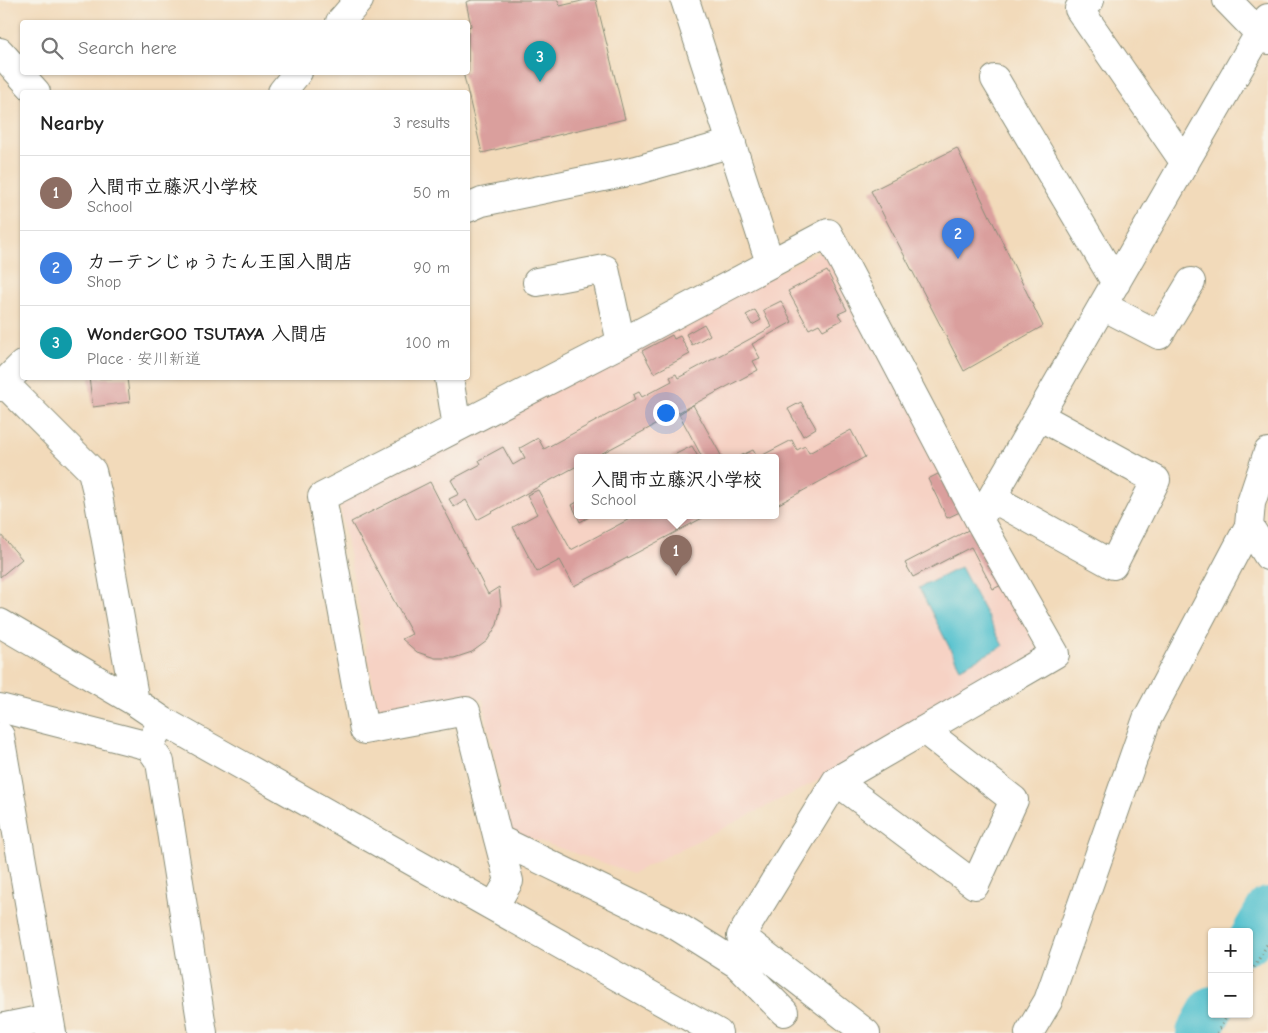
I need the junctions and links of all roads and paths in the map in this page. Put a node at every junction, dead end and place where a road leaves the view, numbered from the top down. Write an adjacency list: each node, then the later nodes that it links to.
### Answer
1 (359, 0): 5 (street)
2 (685, 0): 14 (street)
3 (1090, 0): 15 (street)
4 (1227, 0): 6 (street)
5 (342, 20)
6 (1265, 31): 15 (street)
7 (0, 52): 8 (street)
8 (20, 74)
9 (21, 75): 12 (street)
10 (296, 75): 13 (street)
11 (995, 79): 20 (street)
12 (34, 90)
13 (284, 90)
14 (732, 143): 16 (street); 17 (street)
15 (1185, 164): 20 (street)
16 (470, 207)
17 (770, 264): 22 (street); 29 (street)
18 (537, 282): 22 (street)
19 (1190, 282): 21 (street)
20 (1116, 283): 21 (street)
21 (1103, 306): 25 (street)
22 (621, 343): 26 (street)
23 (9, 378): 33 (street)
24 (449, 380): 26 (street)
25 (1039, 416): 29 (street); 29 (street)
26 (457, 428): 40 (street)
27 (1268, 452): 28 (street)
28 (1263, 474): 30 (street)
29 (986, 509): 36 (street)
30 (1249, 526): 31 (street); 52 (street)
31 (1268, 556)
32 (0, 623): 33 (street)
33 (134, 702): 35 (street)
34 (0, 708): 38 (street)
35 (163, 721): 38 (street); 41 (street)
36 (924, 730): 39 (street); 39 (street)
37 (0, 736): 47 (street)
38 (149, 746): 49 (street)
39 (836, 781): 51 (street)
40 (498, 839): 41 (street); 44 (street)
41 (494, 907): 46 (street)
42 (1268, 943): 43 (path)
43 (1251, 973)
44 (784, 1012)
45 (1226, 1018): 53 (path)
46 (680, 1024): 50 (street)
47 (51, 1025): 48 (street)
48 (0, 1028)
49 (203, 1033)
50 (718, 1033)
51 (866, 1033)
52 (1029, 1033)
53 (1217, 1033)

